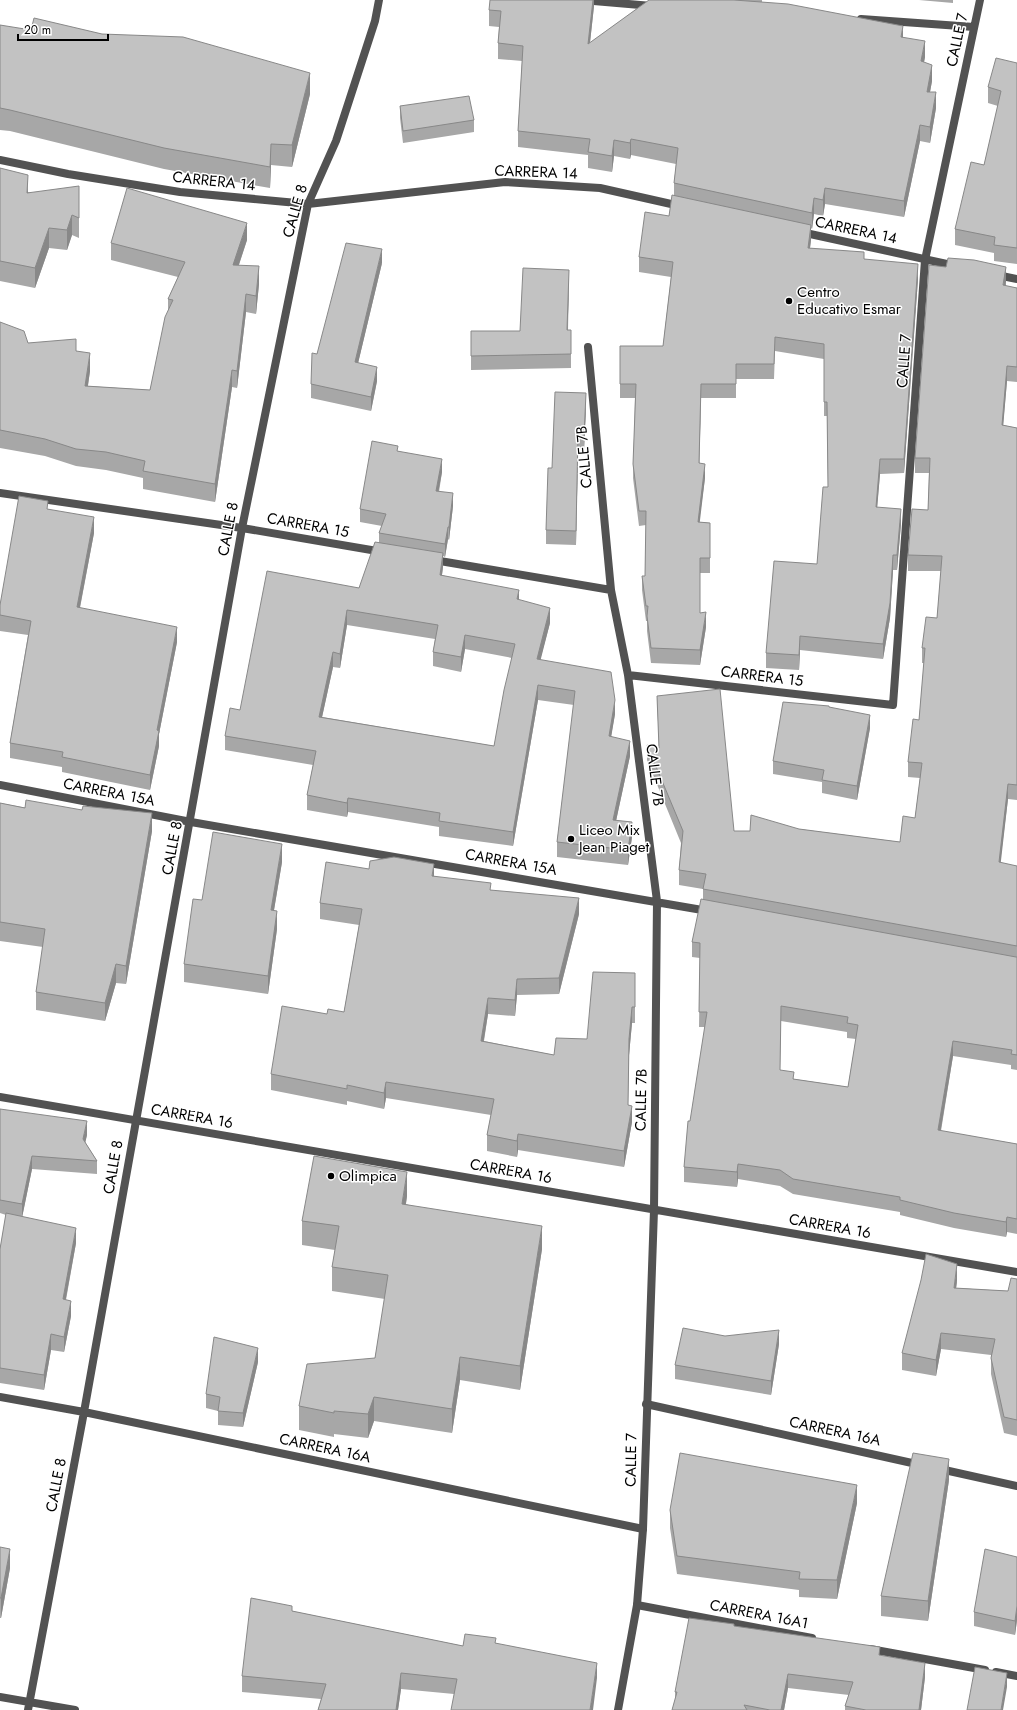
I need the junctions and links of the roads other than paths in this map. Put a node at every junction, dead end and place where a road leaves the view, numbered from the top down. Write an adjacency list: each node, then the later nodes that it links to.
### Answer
1 (379, 0): 8 (street, CALLE 8)
2 (582, 0): 4 (street)
3 (980, 0): 6 (street, CALLE 7)
4 (660, 6)
5 (849, 19): 6 (street)
6 (974, 27): 11 (street, CALLE 7)
7 (0, 160): 8 (street, CARRERA 14)
8 (308, 204): 9 (street, CARRERA 14); 17 (street, CALLE 8)
9 (685, 207)
10 (794, 231): 11 (street, CARRERA 14)
11 (925, 260): 12 (street, CARRERA 14); 22 (street, CALLE 7)
12 (963, 268)
13 (986, 273): 14 (street)
14 (1017, 279)
15 (588, 347): 20 (street, CALLE 7B)
16 (0, 493): 17 (street, CARRERA 15)
17 (242, 528): 18 (street, CARRERA 15); 24 (street, CALLE 8)
18 (391, 553)
19 (422, 559): 20 (street)
20 (610, 590): 21 (street, CALLE 7B)
21 (628, 675): 22 (street, CARRERA 15); 25 (street, CALLE 7B)
22 (893, 705)
23 (0, 785): 24 (street, CARRERA 15A)
24 (191, 822): 25 (street, CARRERA 15A); 28 (street, CALLE 8)
25 (657, 901): 26 (street, CARRERA 15A); 29 (street, CALLE 7B)
26 (720, 913)
27 (0, 1097): 28 (street, CARRERA 16)
28 (135, 1120): 29 (street, CARRERA 16); 33 (street, CALLE 8)
29 (654, 1210): 30 (street, CARRERA 16); 32 (street, CALLE 7)
30 (1017, 1272)
31 (0, 1397): 33 (street, CARRERA 16A)
32 (646, 1404): 34 (street, CARRERA 16A); 35 (street, CALLE 7)
33 (84, 1412): 35 (street, CARRERA 16A); 41 (street, CALLE 8)
34 (1017, 1486)
35 (643, 1529): 36 (street, CALLE 7)
36 (637, 1605): 37 (street, CARRERA 16A1); 44 (street, CALLE 7)
37 (823, 1640)
38 (862, 1647): 39 (street)
39 (1017, 1676)
40 (0, 1697): 41 (street)
41 (29, 1701): 42 (street, CALLE 8); 43 (street)
42 (28, 1710)
43 (75, 1710)
44 (618, 1710)

